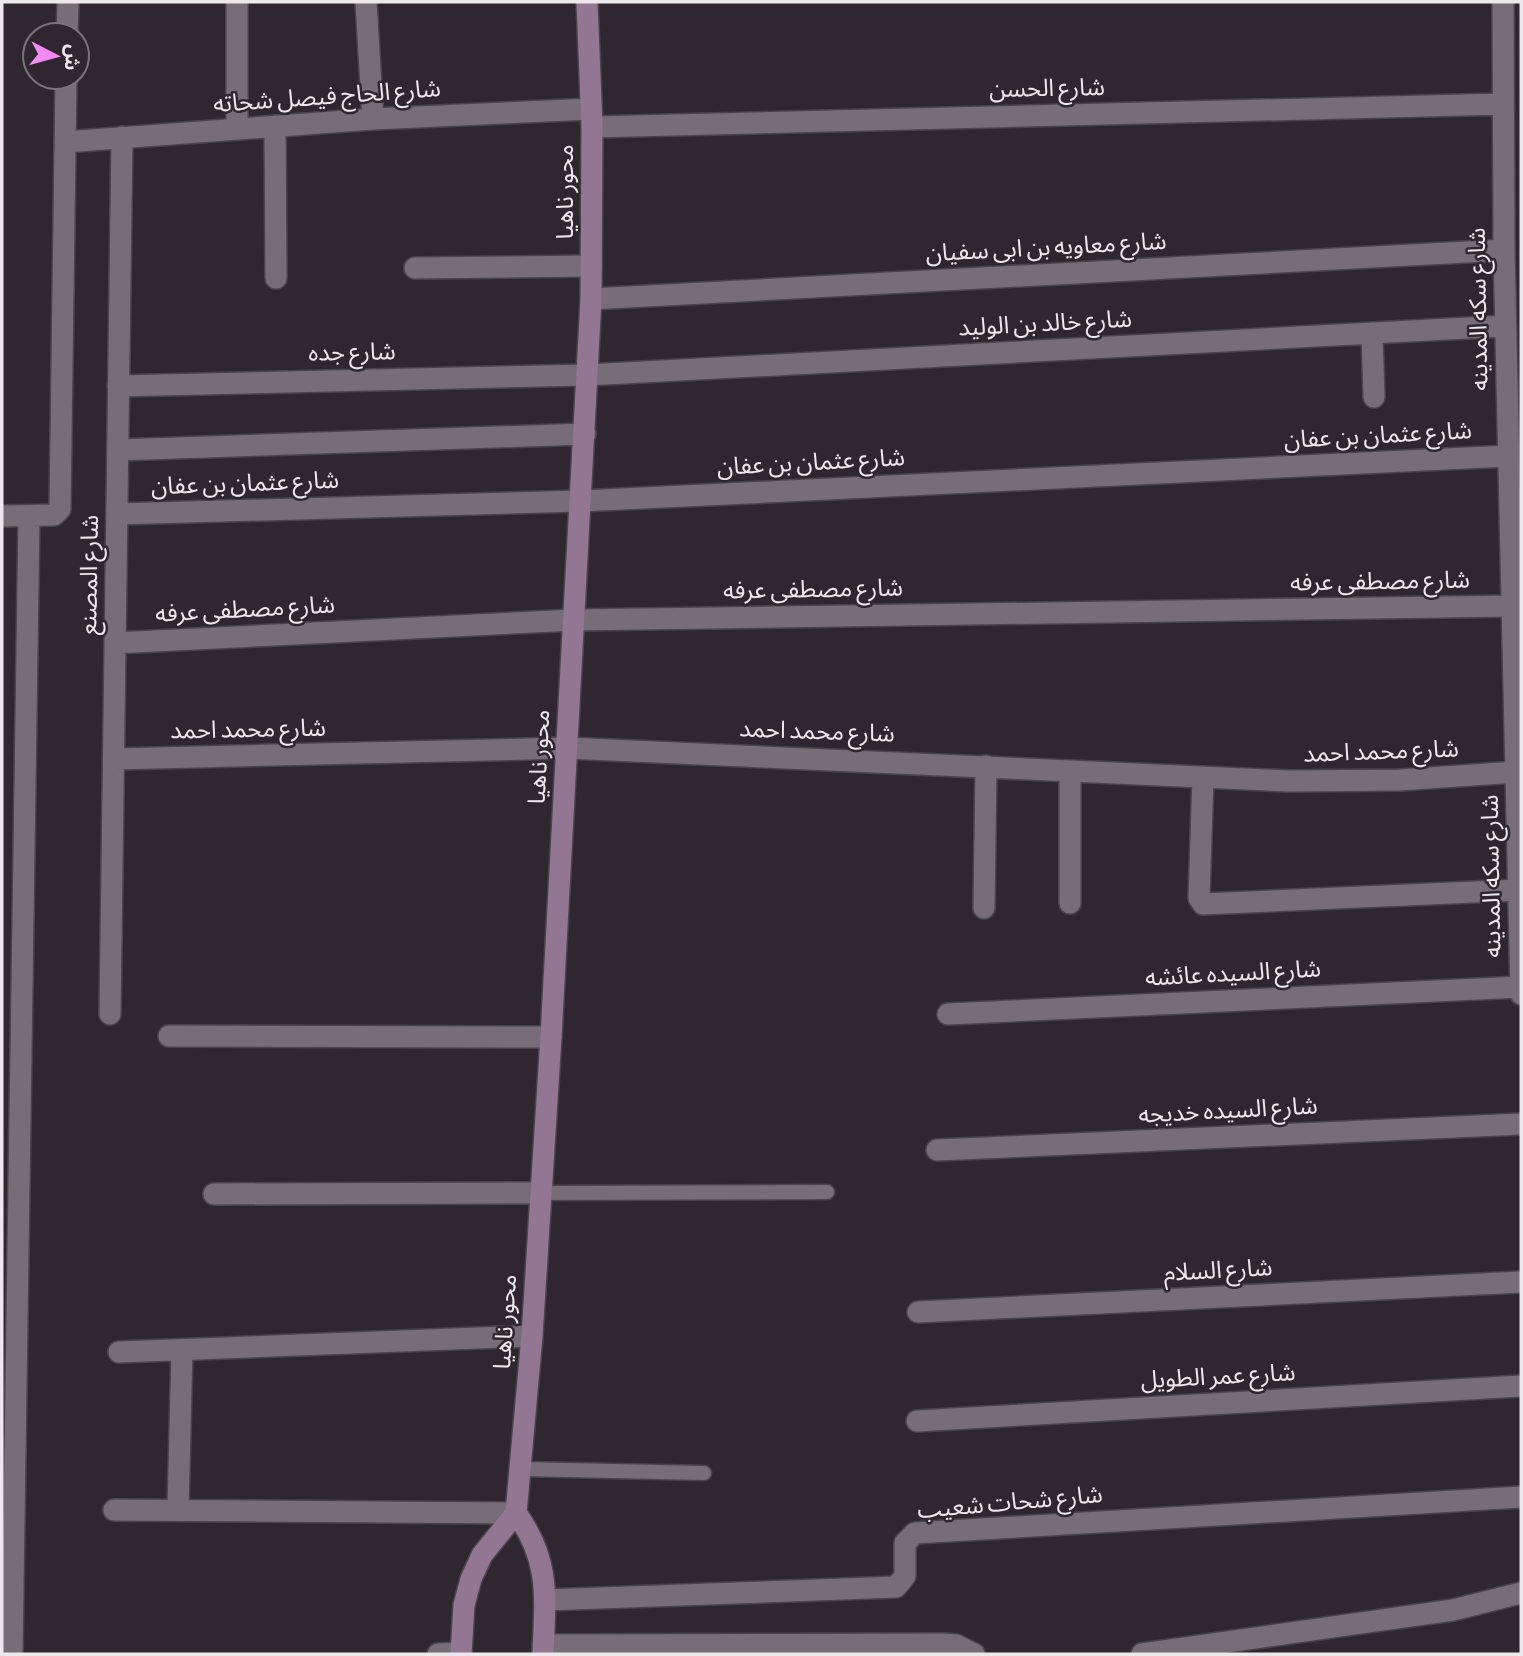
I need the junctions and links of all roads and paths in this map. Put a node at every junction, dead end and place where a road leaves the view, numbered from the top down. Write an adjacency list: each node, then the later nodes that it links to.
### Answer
1 (68, 2): 6 (street)
2 (237, 2): 12 (street)
3 (366, 2): 10 (street)
4 (587, 2): 9 (main road, محور ناهيا)
5 (1503, 2): 8 (street, شارع سكه المدينه)
6 (67, 21)
7 (66, 91): 14 (street)
8 (1503, 104): 9 (street, شارع الحسن); 15 (street, شارع سكه المدينه)
9 (592, 118): 10 (street, شارع الحاج فيصل شحاته); 16 (main road, محور ناهيا)
10 (373, 119): 11 (street, شارع الحاج فيصل شحاته)
11 (275, 126): 12 (street, شارع الحاج فيصل شحاته); 18 (street)
12 (237, 128): 13 (street, شارع الحاج فيصل شحاته)
13 (122, 137): 14 (street, شارع الحاج فيصل شحاته); 23 (street, شارع المصنع)
14 (65, 142): 32 (street)
15 (1504, 250): 19 (street, شارع معاويه بن ابى سفيان); 20 (street, شارع سكه المدينه)
16 (592, 266): 17 (street); 19 (main road, محور ناهيا)
17 (415, 268)
18 (276, 278)
19 (591, 299): 22 (main road, محور ناهيا)
20 (1505, 326): 21 (street, شارع خالد بن الوليد); 27 (street, شارع سكه المدينه)
21 (1372, 333): 22 (street, شارع خالد بن الوليد); 24 (street)
22 (587, 375): 23 (street, شارع جده); 25 (main road, محور ناهيا)
23 (118, 386): 26 (street, شارع المصنع)
24 (1374, 397)
25 (585, 434): 26 (street); 29 (main road, محور ناهيا)
26 (118, 450): 30 (street, شارع المصنع)
27 (1508, 456): 28 (street, شارع سكه المدينه); 29 (street, شارع عثمان بن عفان)
28 (1515, 496): 33 (street, شارع سكه المدينه)
29 (581, 501): 30 (street, شارع عثمان بن عفان); 35 (main road, محور ناهيا)
30 (117, 514): 36 (street, شارع المصنع)
31 (2, 516): 32 (street)
32 (29, 517): 76 (street)
33 (1516, 566): 34 (street, شارع سكه المدينه)
34 (1512, 606): 35 (street, شارع مصطفى عرفه); 37 (street, شارع سكه المدينه)
35 (574, 620): 36 (street, شارع مصطفى عرفه); 38 (main road, محور ناهيا)
36 (115, 643): 39 (street, شارع المصنع)
37 (1518, 727): 42 (street, شارع سكه المدينه)
38 (567, 748): 39 (street, شارع محمد احمد); 40 (street, شارع محمد احمد); 53 (main road, محور ناهيا)
39 (115, 759): 50 (street, شارع المصنع)
40 (986, 766): 41 (street, شارع محمد احمد); 46 (street)
41 (1070, 772): 43 (street, شارع محمد احمد); 45 (street)
42 (1516, 772): 43 (street, شارع محمد احمد); 44 (street, شارع سكه المدينه)
43 (1203, 777): 44 (street)
44 (1520, 876): 47 (street, شارع سكه المدينه)
45 (1070, 903)
46 (984, 908)
47 (1521, 948): 48 (street, شارع سكه المدينه)
48 (1521, 987): 49 (street, شارع سكه المدينه); 51 (street, شارع السيده عائشه)
49 (1521, 994)
50 (110, 1014)
51 (948, 1014)
52 (169, 1036): 53 (street)
53 (551, 1037): 57 (main road, محور ناهيا)
54 (1521, 1124): 55 (street, شارع السيده خديجه)
55 (937, 1150)
56 (827, 1192): 57 (lane)
57 (541, 1193): 58 (street); 61 (main road, محور ناهيا)
58 (214, 1194)
59 (1521, 1282): 60 (street, شارع السلام)
60 (918, 1312)
61 (532, 1336): 62 (street); 66 (main road, محور ناهيا)
62 (182, 1350): 63 (street); 69 (street)
63 (119, 1352)
64 (1521, 1385): 65 (street, شارع عمر الطويل)
65 (917, 1422)
66 (520, 1469): 67 (lane); 71 (main road, محور ناهيا)
67 (704, 1473)
68 (1521, 1497): 73 (street, شارع شحات شعيب)
69 (178, 1509): 70 (street); 71 (street)
70 (114, 1510)
71 (516, 1513): 73 (main road); 75 (main road)
72 (1521, 1593): 79 (street)
73 (545, 1600): 74 (main road)
74 (543, 1650): 78 (street)
75 (461, 1653): 77 (street)
76 (12, 1654)
77 (438, 1654)
78 (974, 1654)
79 (1142, 1654)

